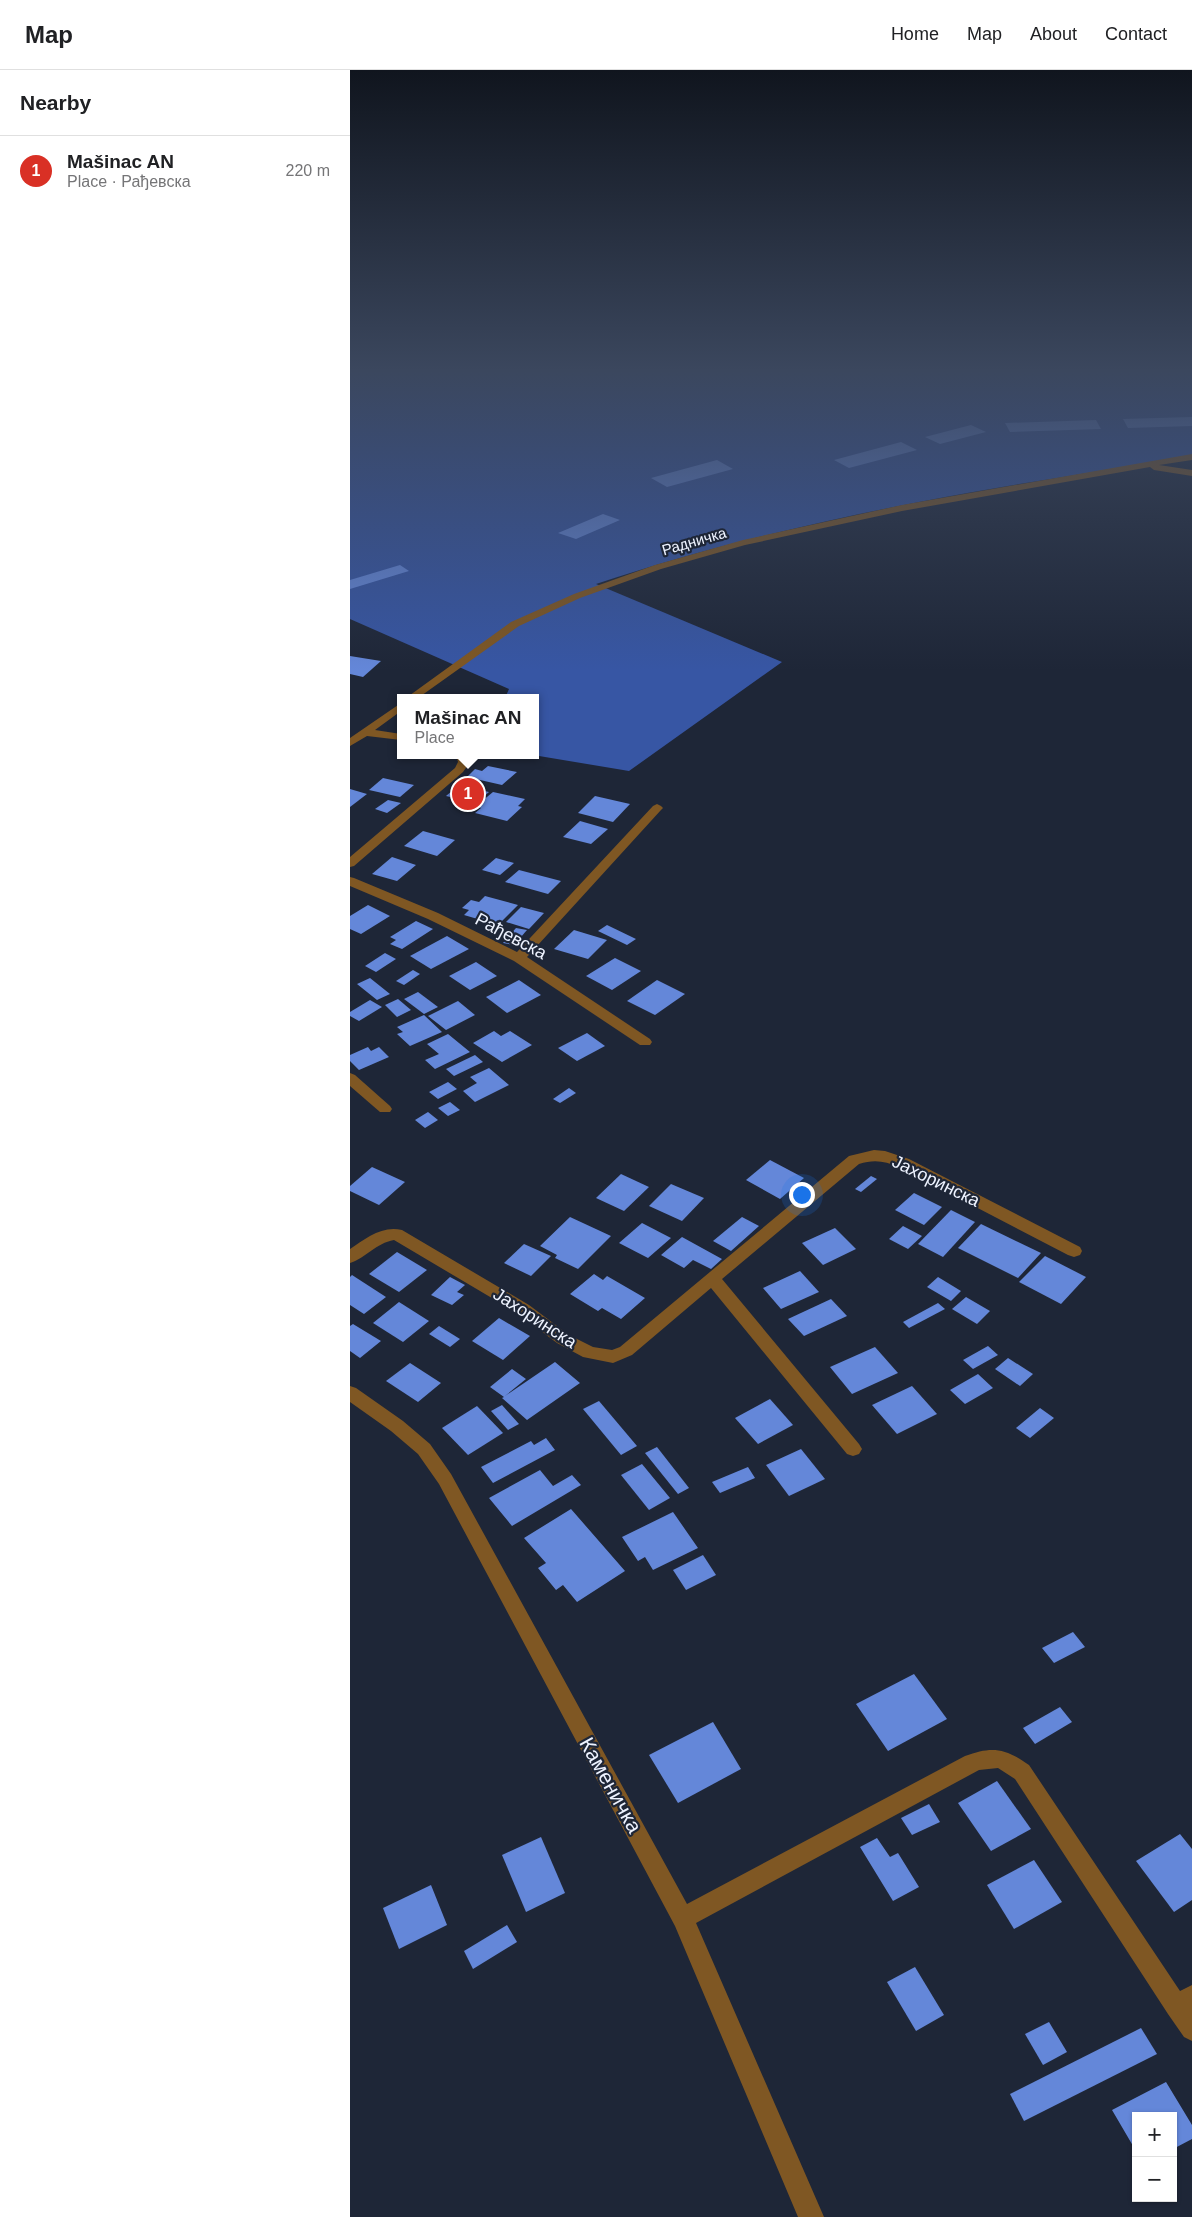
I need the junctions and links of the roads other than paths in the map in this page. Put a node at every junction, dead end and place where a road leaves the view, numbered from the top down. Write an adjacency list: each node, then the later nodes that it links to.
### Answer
1 (1118, 471): 4 (street, Радничка)
2 (1171, 471): 3 (street)
3 (1192, 473)
4 (417, 694)
5 (397, 708): 6 (street)
6 (364, 732): 7 (street); 8 (street)
7 (397, 737)
8 (350, 743)
9 (463, 759): 11 (street)
10 (657, 808): 13 (street)
11 (350, 863)
12 (350, 881): 13 (street, Рађевска)
13 (519, 958): 14 (street, Рађевска)
14 (645, 1042)
15 (350, 1078): 16 (street)
16 (385, 1109)
17 (1074, 1250): 19 (street, Јахоринска)
18 (350, 1257): 19 (street, Јахоринска)
19 (712, 1278): 21 (street)
20 (350, 1393): 22 (street, Каменичка)
21 (853, 1449)
22 (683, 1918): 23 (street); 25 (street, Каменичка)
23 (1184, 2001): 24 (street)
24 (1192, 2029)
25 (811, 2217)

